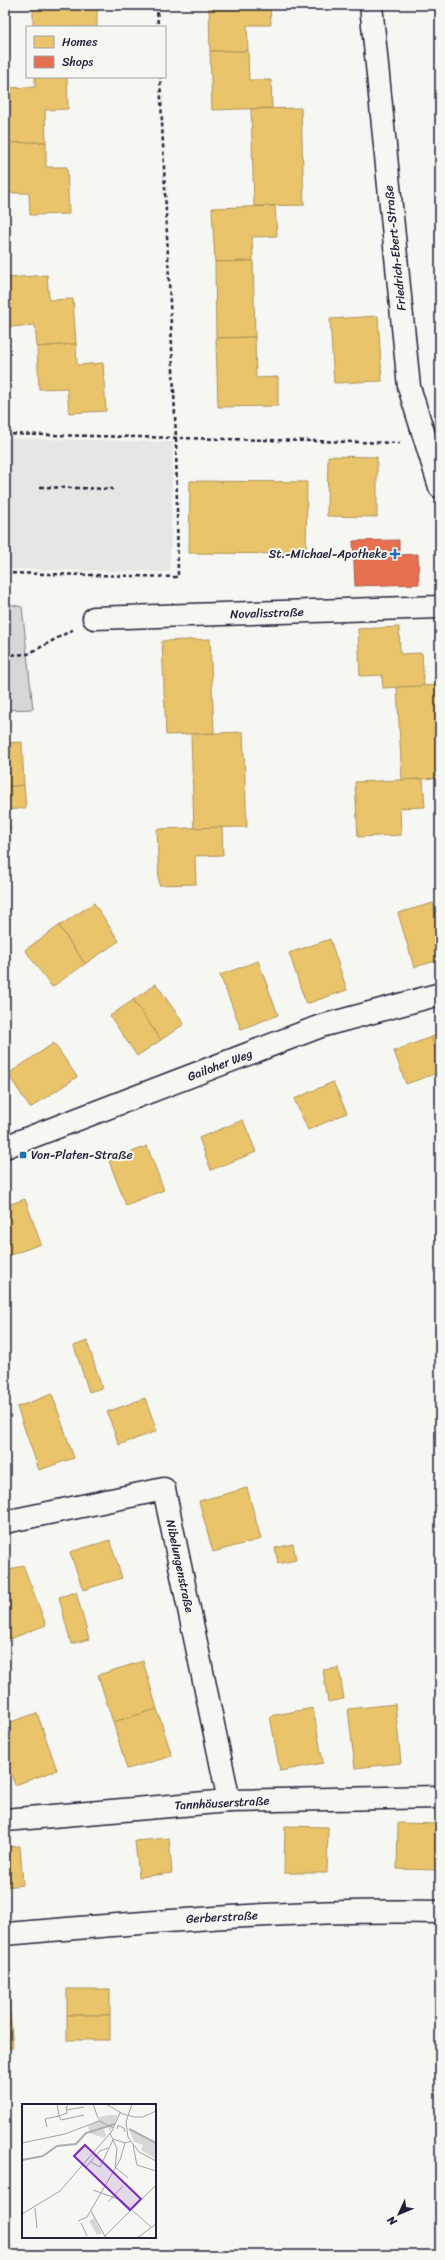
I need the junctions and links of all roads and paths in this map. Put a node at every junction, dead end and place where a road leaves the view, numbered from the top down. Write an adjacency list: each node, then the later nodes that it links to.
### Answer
1 (8, 5): 5 (path)
2 (157, 5): 4 (path)
3 (371, 5): 9 (street, Friedrich-Ebert-Straße)
4 (158, 26)
5 (5, 72)
6 (160, 78): 8 (path)
7 (5, 434): 8 (path)
8 (176, 438): 9 (path); 13 (path)
9 (426, 444): 11 (street, Friedrich-Ebert-Straße)
10 (40, 487): 12 (path)
11 (440, 487)
12 (113, 489)
13 (5, 573)
14 (440, 607): 15 (street, Novalisstraße)
15 (94, 618): 16 (path)
16 (5, 655)
17 (440, 994): 18 (street, Gailoher Weg)
18 (5, 1147)
19 (5, 1522): 21 (street, Nibelungenstraße)
20 (440, 1797): 21 (street, Tannhäuserstraße)
21 (229, 1801): 22 (street, Tannhäuserstraße)
22 (5, 1820)
23 (440, 1912): 24 (street, Gerberstraße)
24 (5, 1934)

